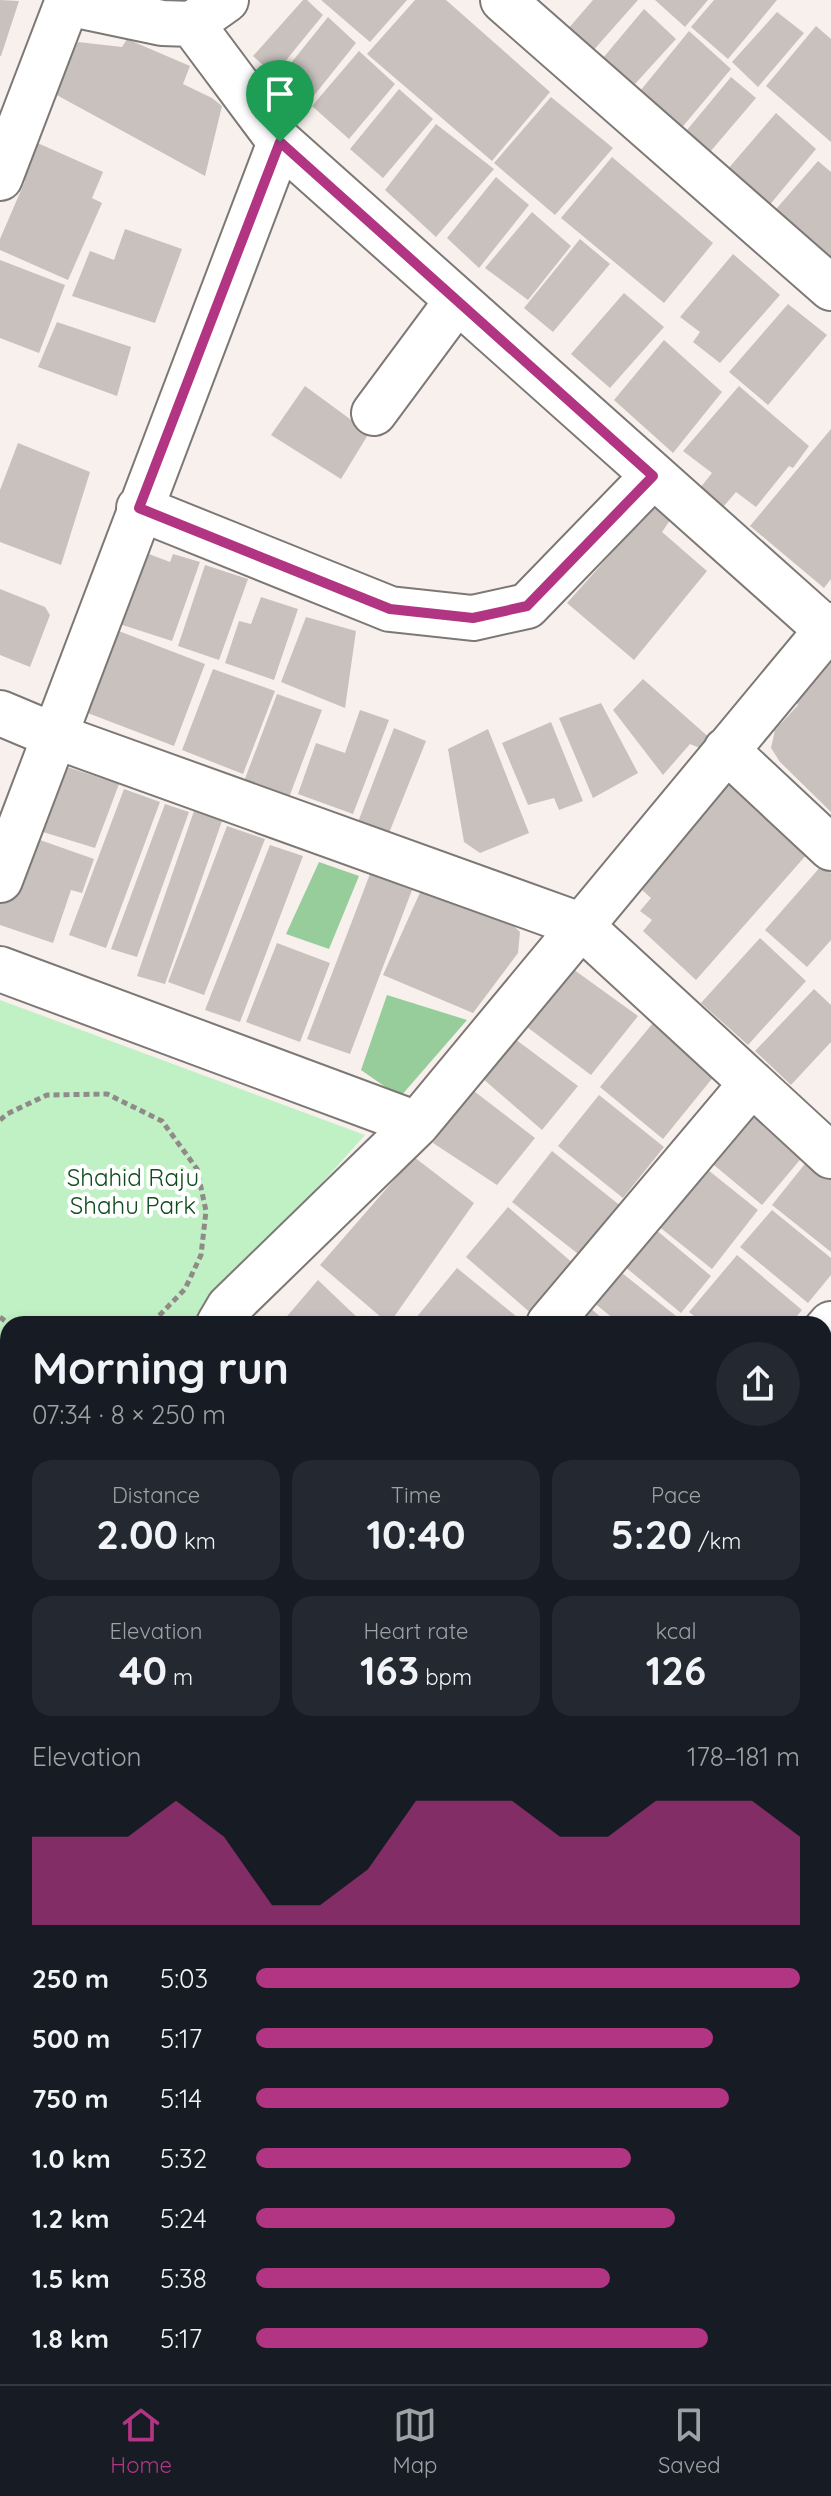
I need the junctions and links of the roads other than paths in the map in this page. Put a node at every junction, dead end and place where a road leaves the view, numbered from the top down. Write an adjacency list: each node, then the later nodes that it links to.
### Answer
1 (503, 0): 6 (street)
2 (64, 2): 3 (street); 5 (street)
3 (209, 12): 4 (street)
4 (280, 142): 7 (street); 10 (street)
5 (0, 178)
6 (831, 288)
7 (457, 301): 8 (street); 9 (street)
8 (374, 413)
9 (653, 476): 10 (street); 11 (street)
10 (139, 508): 13 (street)
11 (829, 628): 14 (street)
12 (0, 713): 13 (street)
13 (55, 736): 16 (street); 17 (street)
14 (726, 750): 15 (street); 17 (street)
15 (831, 848)
16 (0, 880)
17 (580, 925): 19 (street); 20 (street)
18 (0, 969): 20 (street)
19 (752, 1083): 21 (street); 23 (street)
20 (417, 1124): 22 (street)
21 (831, 1156)
22 (234, 1316)
23 (556, 1316)

